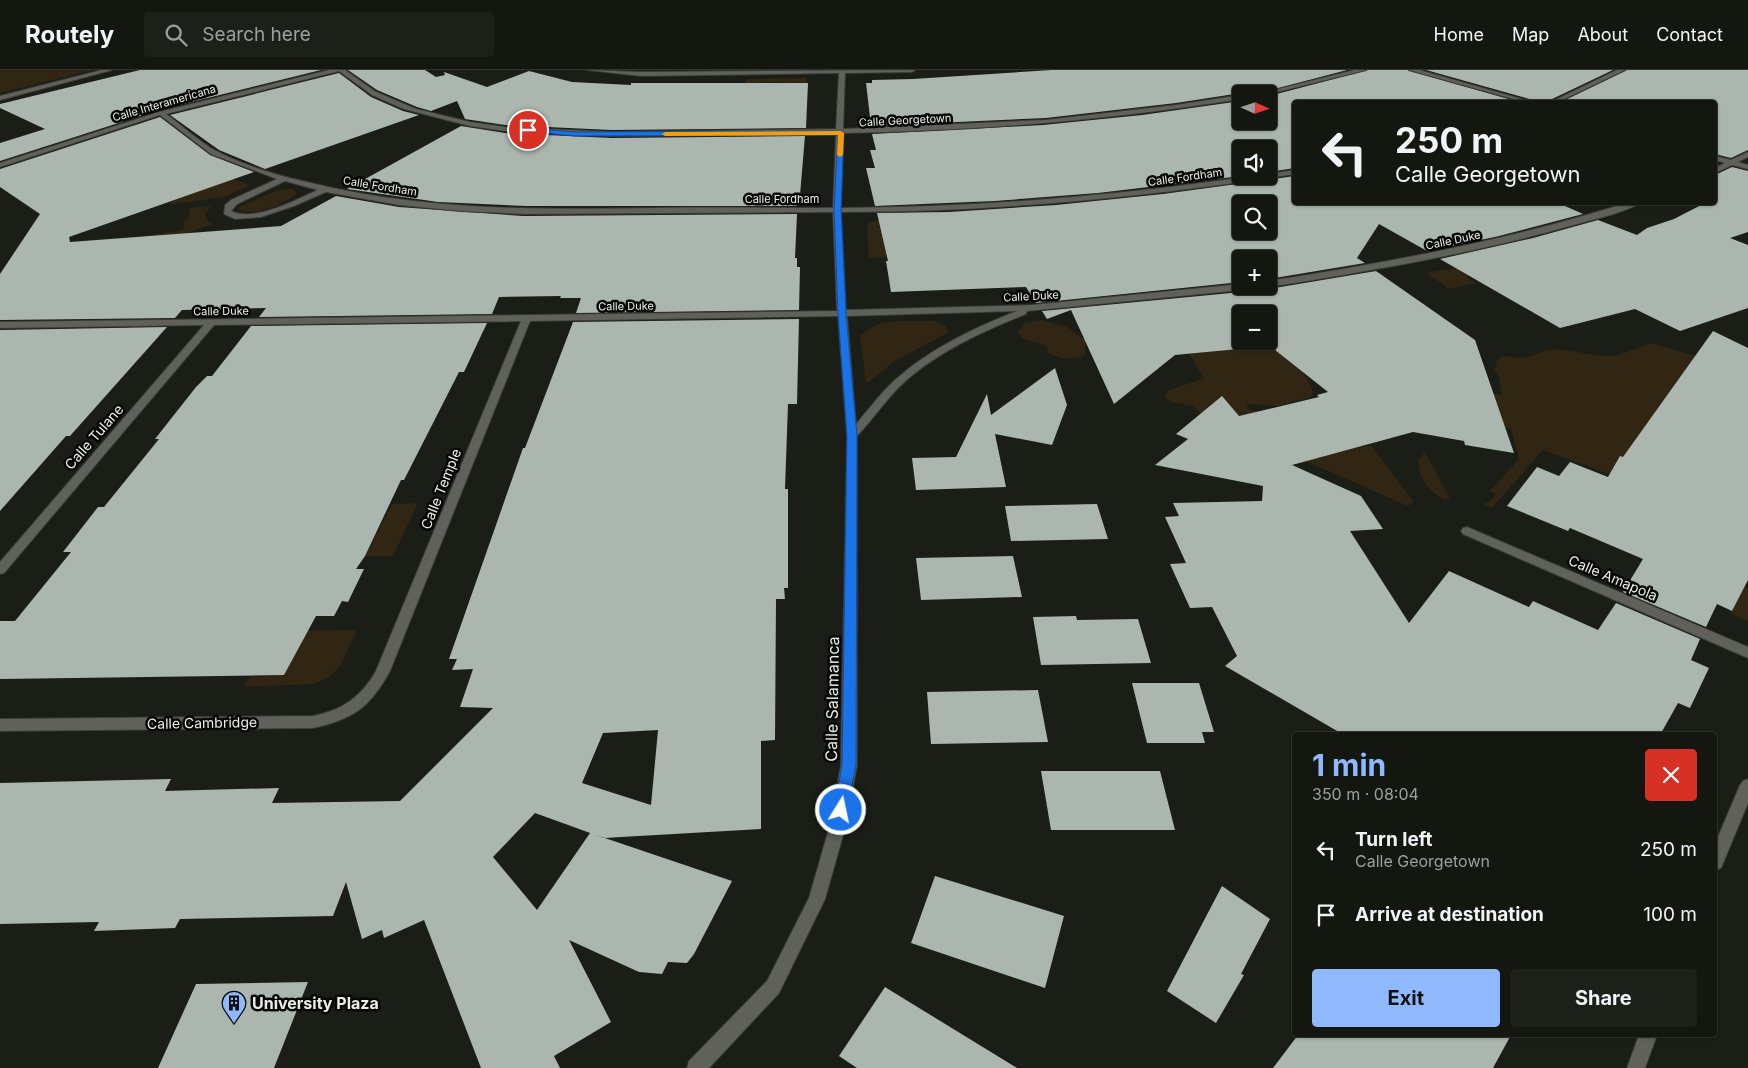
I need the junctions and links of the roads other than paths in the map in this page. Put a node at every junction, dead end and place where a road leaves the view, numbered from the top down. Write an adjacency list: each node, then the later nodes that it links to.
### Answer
1 (109, 70): 11 (street)
2 (337, 70): 15 (street, Calle Interamericana)
3 (341, 70): 16 (street, Calle Georgetown)
4 (590, 70): 9 (street)
5 (912, 70): 9 (street)
6 (1363, 70): 10 (street)
7 (1412, 70): 13 (street)
8 (1622, 70): 14 (street)
9 (843, 71): 16 (street, Calle Salamanca)
10 (1278, 90)
11 (0, 98)
12 (1232, 98): 16 (street, Calle Georgetown)
13 (1522, 100)
14 (1558, 100)
15 (161, 113): 20 (street, Calle Interamericana); 25 (street, Calle Fordham)
16 (841, 133): 29 (street, Calle Salamanca)
17 (1748, 154): 19 (street)
18 (1717, 159): 19 (street)
19 (1733, 163): 21 (street); 22 (street)
20 (0, 165)
21 (1748, 167)
22 (1717, 171)
23 (1292, 172): 24 (street, Calle Fordham)
24 (1277, 175)
25 (284, 179): 27 (street, Calle Fordham); 27 (street, Calle Fordham)
26 (1232, 181): 29 (street, Calle Fordham)
27 (326, 189): 29 (street, Calle Fordham)
28 (1628, 205): 30 (street, Calle Duke)
29 (837, 209): 33 (street, Calle Salamanca)
30 (1277, 283)
31 (1232, 288): 32 (street, Calle Duke)
32 (1032, 308): 33 (street, Calle Duke); 37 (street)
33 (842, 314): 34 (street, Calle Duke); 37 (street, Calle Salamanca)
34 (527, 318): 35 (street, Calle Duke); 41 (street, Calle Temple)
35 (211, 323): 36 (street, Calle Duke); 39 (street, Calle Tulane)
36 (0, 325)
37 (852, 436): 46 (street, Calle Salamanca)
38 (1467, 532): 40 (street, Calle Amapola)
39 (0, 570)
40 (1748, 653)
41 (383, 671): 42 (street, Calle Cambridge)
42 (0, 725)
43 (1748, 785): 44 (street)
44 (1717, 858)
45 (1647, 1037): 47 (street)
46 (696, 1068)
47 (1636, 1068)

